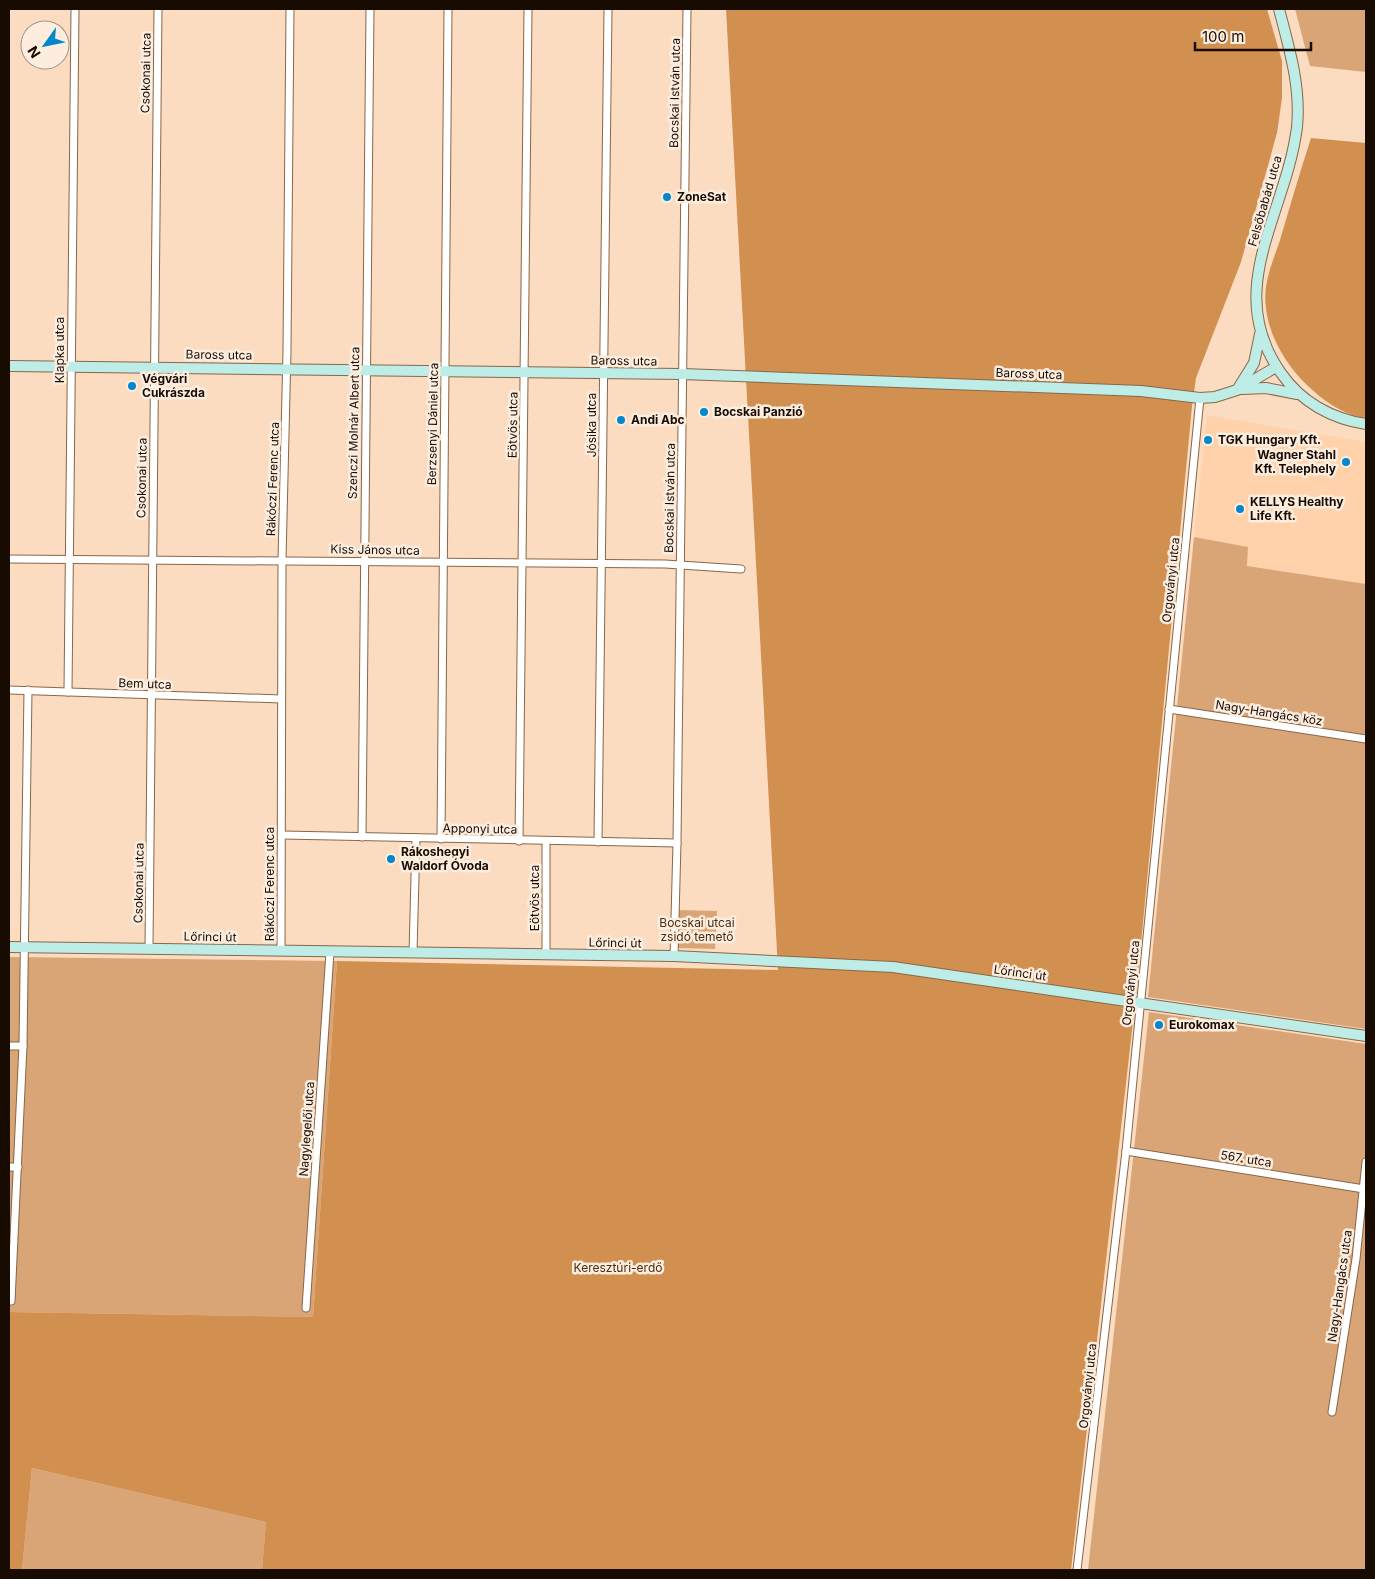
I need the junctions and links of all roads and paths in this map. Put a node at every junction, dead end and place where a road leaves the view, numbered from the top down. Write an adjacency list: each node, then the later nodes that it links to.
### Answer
1 (75, 9): 12 (street, Klapka utca)
2 (158, 9): 13 (street, Csokonai utca)
3 (290, 9): 15 (street, Rákóczi Ferenc utca)
4 (370, 9): 16 (street, Szenczi Molnár Albert utca)
5 (448, 9): 17 (street, Berzsenyi Dániel utca)
6 (528, 9): 18 (street, Eötvös utca)
7 (608, 9): 19 (street, Jósika utca)
8 (687, 9): 20 (street, Bocskai István utca)
9 (1279, 9): 10 (street, Felsőbabád utca)
10 (1260, 333): 14 (street, Felsőbabád utca); 21 (street)
11 (9, 366): 12 (street, Baross utca)
12 (71, 366): 13 (street, Baross utca); 26 (street, Klapka utca)
13 (155, 367): 15 (street, Baross utca); 27 (street, Csokonai utca)
14 (1276, 367): 21 (street, Baross utca); 22 (street, Baross utca)
15 (287, 369): 16 (street, Baross utca); 28 (street, Rákóczi Ferenc utca)
16 (366, 370): 17 (street, Baross utca); 29 (street, Szenczi Molnár Albert utca)
17 (445, 371): 18 (street, Baross utca); 30 (street, Berzsenyi Dániel utca)
18 (525, 372): 19 (street, Baross utca); 31 (street, Eötvös utca)
19 (604, 373): 20 (street, Baross utca); 32 (street, Jósika utca)
20 (682, 374): 23 (street, Baross utca); 33 (street, Bocskai István utca)
21 (1237, 390): 22 (street, Baross utca); 23 (street, Baross utca)
22 (1302, 396): 24 (street, Baross utca)
23 (1200, 398): 40 (street, Orgoványi utca)
24 (1366, 424)
25 (9, 559): 26 (street, Kiss János utca)
26 (69, 559): 27 (street, Kiss János utca); 37 (street, Klapka utca)
27 (152, 560): 28 (street, Kiss János utca); 38 (street, Csokonai utca)
28 (282, 560): 29 (street, Kiss János utca); 39 (street, Rákóczi Ferenc utca)
29 (364, 561): 30 (street, Kiss János utca); 43 (street, Szenczi Molnár Albert utca)
30 (443, 562): 31 (street, Kiss János utca); 45 (street, Berzsenyi Dániel utca)
31 (522, 563): 32 (street, Kiss János utca); 46 (street, Eötvös utca)
32 (602, 564): 33 (street, Kiss János utca); 48 (street, Jósika utca)
33 (680, 566): 34 (street, Kiss János utca); 49 (street, Bocskai István utca)
34 (741, 568)
35 (9, 690): 36 (street, Bem utca)
36 (28, 690): 37 (street, Bem utca); 51 (street)
37 (68, 692): 38 (street, Bem utca)
38 (152, 695): 39 (street, Bem utca); 52 (street, Csokonai utca)
39 (281, 699): 42 (street, Rákóczi Ferenc utca)
40 (1169, 709): 41 (street, Nagy-Hangács köz); 58 (street, Orgoványi utca)
41 (1366, 739)
42 (282, 835): 43 (street, Apponyi utca); 53 (street, Rákóczi Ferenc utca)
43 (362, 837): 44 (street, Apponyi utca)
44 (416, 838): 45 (street, Apponyi utca); 55 (street)
45 (441, 839): 46 (street, Apponyi utca)
46 (519, 841): 47 (street, Apponyi utca)
47 (546, 842): 48 (street, Apponyi utca); 56 (street, Eötvös utca)
48 (598, 842): 49 (street, Apponyi utca)
49 (677, 843): 57 (street, Bocskai István utca)
50 (9, 947): 51 (street, Lőrinci út)
51 (24, 948): 52 (street, Lőrinci út); 61 (street)
52 (149, 948): 53 (street, Lőrinci út)
53 (281, 950): 54 (street, Lőrinci út)
54 (330, 952): 55 (street, Lőrinci út); 68 (street, Nagylegelői utca)
55 (413, 953): 56 (street, Lőrinci út)
56 (546, 955): 57 (street, Lőrinci út)
57 (674, 956): 58 (street, Lőrinci út)
58 (1140, 1003): 59 (street, Lőrinci út); 62 (street, Orgoványi utca)
59 (1366, 1036)
60 (9, 1046): 61 (street)
61 (23, 1046): 65 (street)
62 (1126, 1151): 66 (street, 567. utca); 70 (street, Orgoványi utca)
63 (1366, 1162): 66 (street, Nagy-Hangács utca)
64 (9, 1166): 65 (street)
65 (18, 1167): 67 (street)
66 (1364, 1188): 69 (street, Nagy-Hangács utca)
67 (10, 1301)
68 (306, 1308)
69 (1332, 1412)
70 (1077, 1570)

